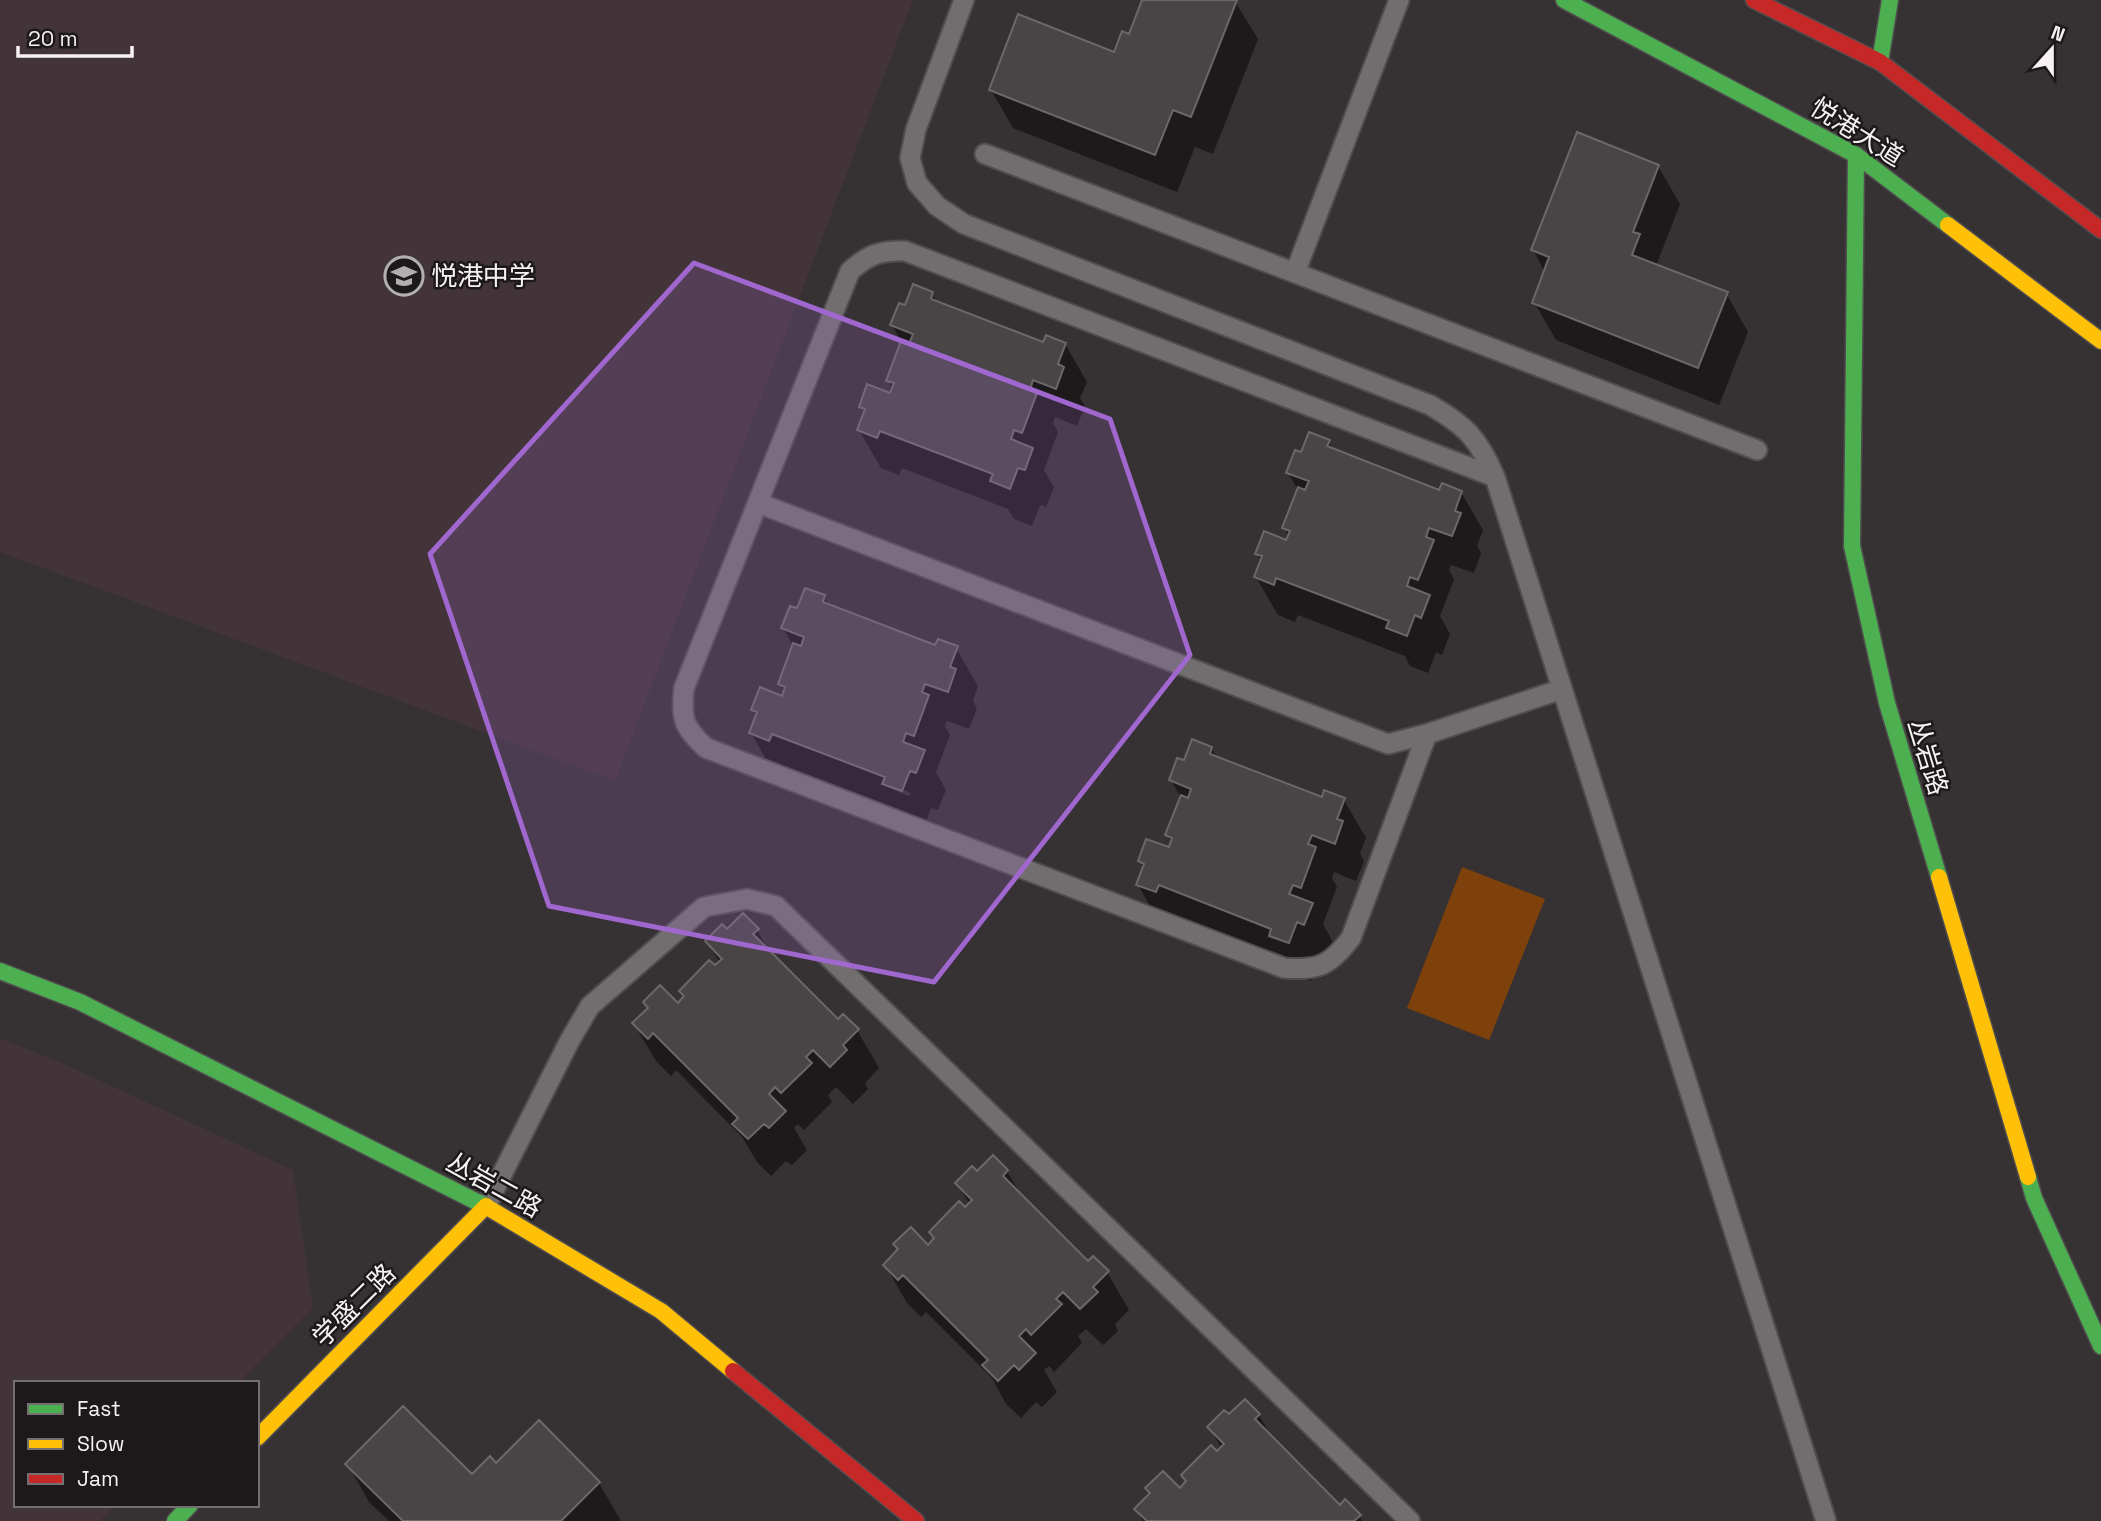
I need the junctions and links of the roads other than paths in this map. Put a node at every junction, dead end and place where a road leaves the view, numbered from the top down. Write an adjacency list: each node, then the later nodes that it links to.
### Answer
1 (964, 0): 13 (lane)
2 (1399, 0): 10 (lane)
3 (1564, 0): 8 (street, 悦港大道)
4 (1754, 0): 6 (street)
5 (1890, 0): 6 (street)
6 (1880, 62): 9 (street)
7 (985, 154): 10 (lane)
8 (1856, 155): 11 (street, 悦港大道); 21 (street, 丛岩路)
9 (2101, 230)
10 (1295, 272): 12 (lane)
11 (2101, 341)
12 (1757, 450)
13 (1495, 477): 14 (lane); 15 (lane)
14 (758, 503): 17 (lane); 18 (lane)
15 (1562, 689): 16 (lane); 27 (lane)
16 (1427, 734): 17 (lane); 18 (lane)
17 (1388, 744): 18 (lane)
18 (1413, 771)
19 (0, 971): 20 (street, 丛岩二路)
20 (486, 1206): 22 (street, 学盛二路); 25 (street, 丛岩二路); 26 (lane)
21 (2101, 1346)
22 (259, 1436)
23 (188, 1507): 24 (street)
24 (175, 1521)
25 (916, 1521)
26 (1410, 1521)
27 (1826, 1521)

